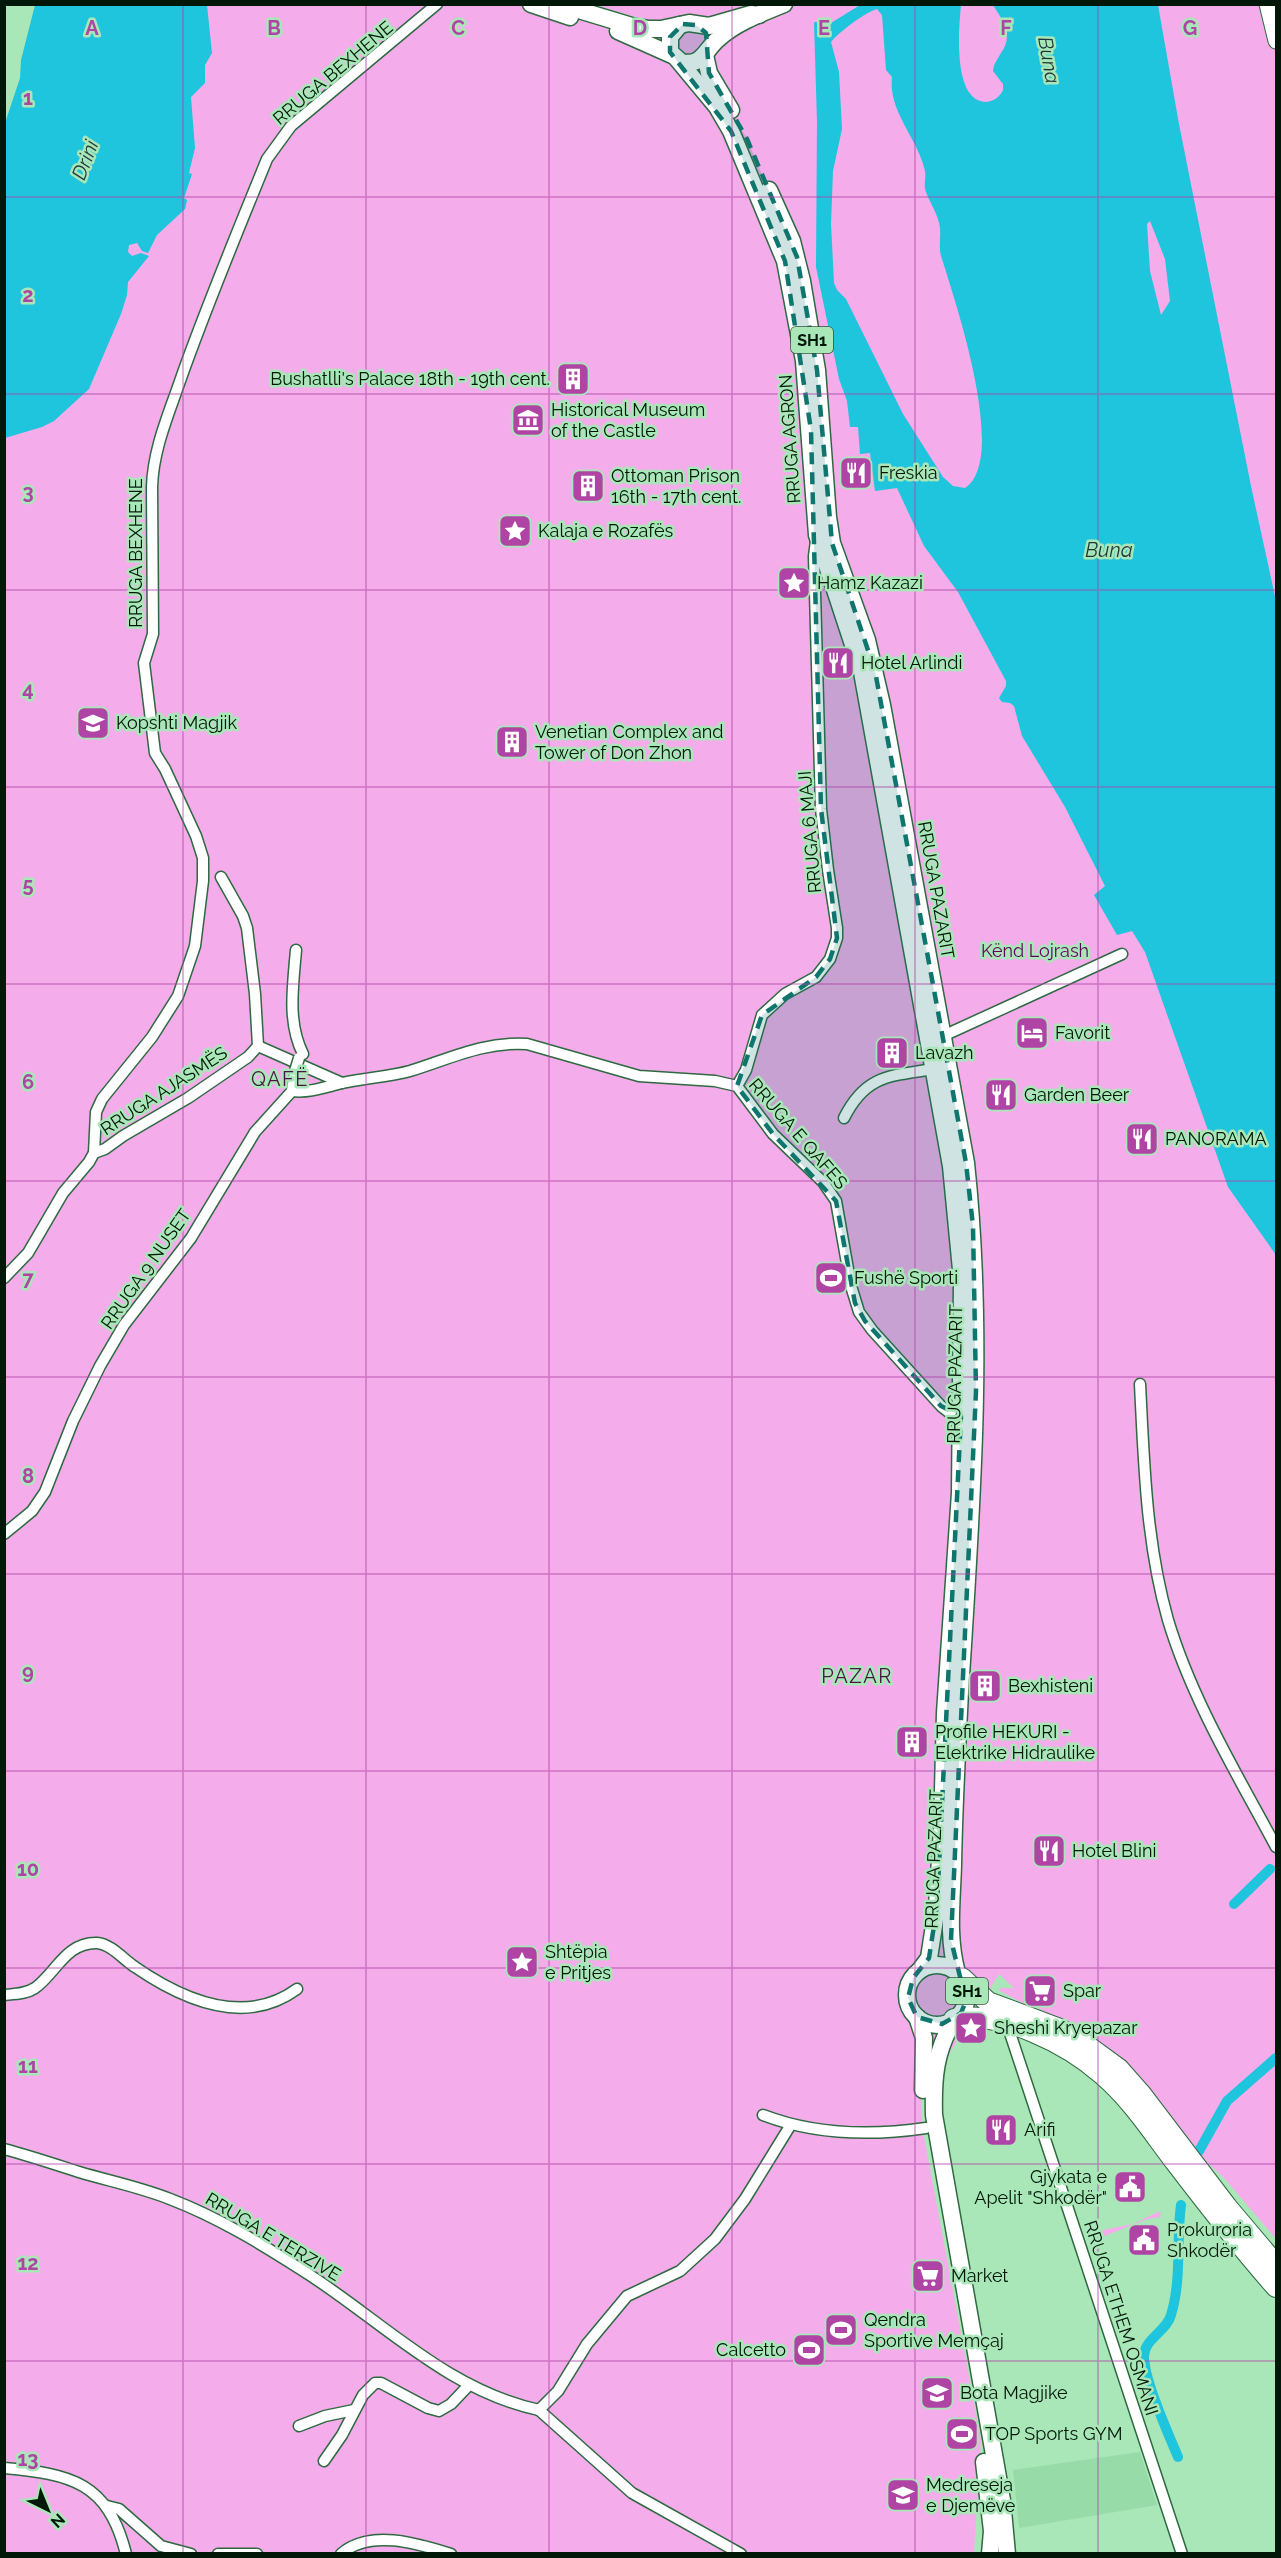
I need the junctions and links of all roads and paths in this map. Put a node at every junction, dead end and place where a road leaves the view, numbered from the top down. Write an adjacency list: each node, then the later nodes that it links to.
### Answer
1 (531, 4): 11 (main road, RRUGA AGRON / SH1)
2 (559, 4): 7 (main road)
3 (1267, 4): 9 (main road)
4 (436, 5): 25 (street, RRUGA BEXHENE)
5 (783, 5): 6 (main road)
6 (759, 15): 8 (main road); 10 (main road)
7 (680, 26): 8 (main road); 11 (main road)
8 (699, 26): 10 (main road)
9 (1276, 41)
10 (706, 53): 11 (main road); 13 (main road, RRUGA AGRON / SH1)
11 (675, 58): 12 (main road, RRUGA AGRON / SH1)
12 (817, 535): 14 (main road, RRUGA AGRON / SH1); 22 (street, RRUGA 6 MAJI)
13 (867, 640): 18 (main road, RRUGA PAZARIT / SH1)
14 (859, 658): 20 (main road, RRUGA PAZARIT / SH1)
15 (221, 877): 19 (street)
16 (296, 950): 23 (street, bridge)
17 (1122, 954): 18 (street)
18 (943, 1036): 32 (main road, RRUGA PAZARIT / SH1)
19 (258, 1046): 21 (street); 25 (street, RRUGA AJASMËS)
20 (934, 1069): 24 (street); 28 (main road, RRUGA PAZARIT / SH1)
21 (342, 1083): 22 (street, RRUGA E QAFES); 23 (street, RRUGA E QAFES)
22 (736, 1086): 28 (street, RRUGA E QAFES)
23 (292, 1091): 29 (street, RRUGA 9 NUSET)
24 (844, 1118)
25 (94, 1153): 26 (street, RRUGA AJASMËS)
26 (4, 1278)
27 (1140, 1384): 30 (street)
28 (961, 1416): 31 (main road, RRUGA PAZARIT / SH1)
29 (4, 1534)
30 (1276, 1847)
31 (920, 1970): 32 (main road, SH1); 35 (main road, SH1)
32 (960, 1976): 36 (highway); 37 (main road, SH1)
33 (297, 1989): 34 (street)
34 (4, 1995)
35 (917, 2017): 37 (main road, SH1); 40 (main road, SH1)
36 (1008, 2017): 37 (highway); 42 (highway); 43 (highway); 60 (street, RRUGA ETHEM OSMANI)
37 (954, 2019): 59 (main road, SH1)
38 (763, 2115): 39 (street)
39 (790, 2126): 40 (street); 46 (street)
40 (926, 2128): 58 (main road, SH1)
41 (4, 2149): 44 (street, RRUGA E TERZIVE)
42 (1276, 2265)
43 (1276, 2287)
44 (469, 2385): 45 (street); 46 (street, RRUGA E TERZIVE)
45 (354, 2410): 47 (street); 48 (street)
46 (539, 2410): 57 (street)
47 (299, 2426)
48 (324, 2461)
49 (4, 2468): 50 (street)
50 (107, 2506): 51 (street); 52 (street)
51 (126, 2553)
52 (191, 2553)
53 (218, 2553): 54 (street)
54 (257, 2553)
55 (341, 2553): 56 (street)
56 (451, 2553)
57 (741, 2553)
58 (990, 2553)
59 (1007, 2553)
60 (1182, 2553)

